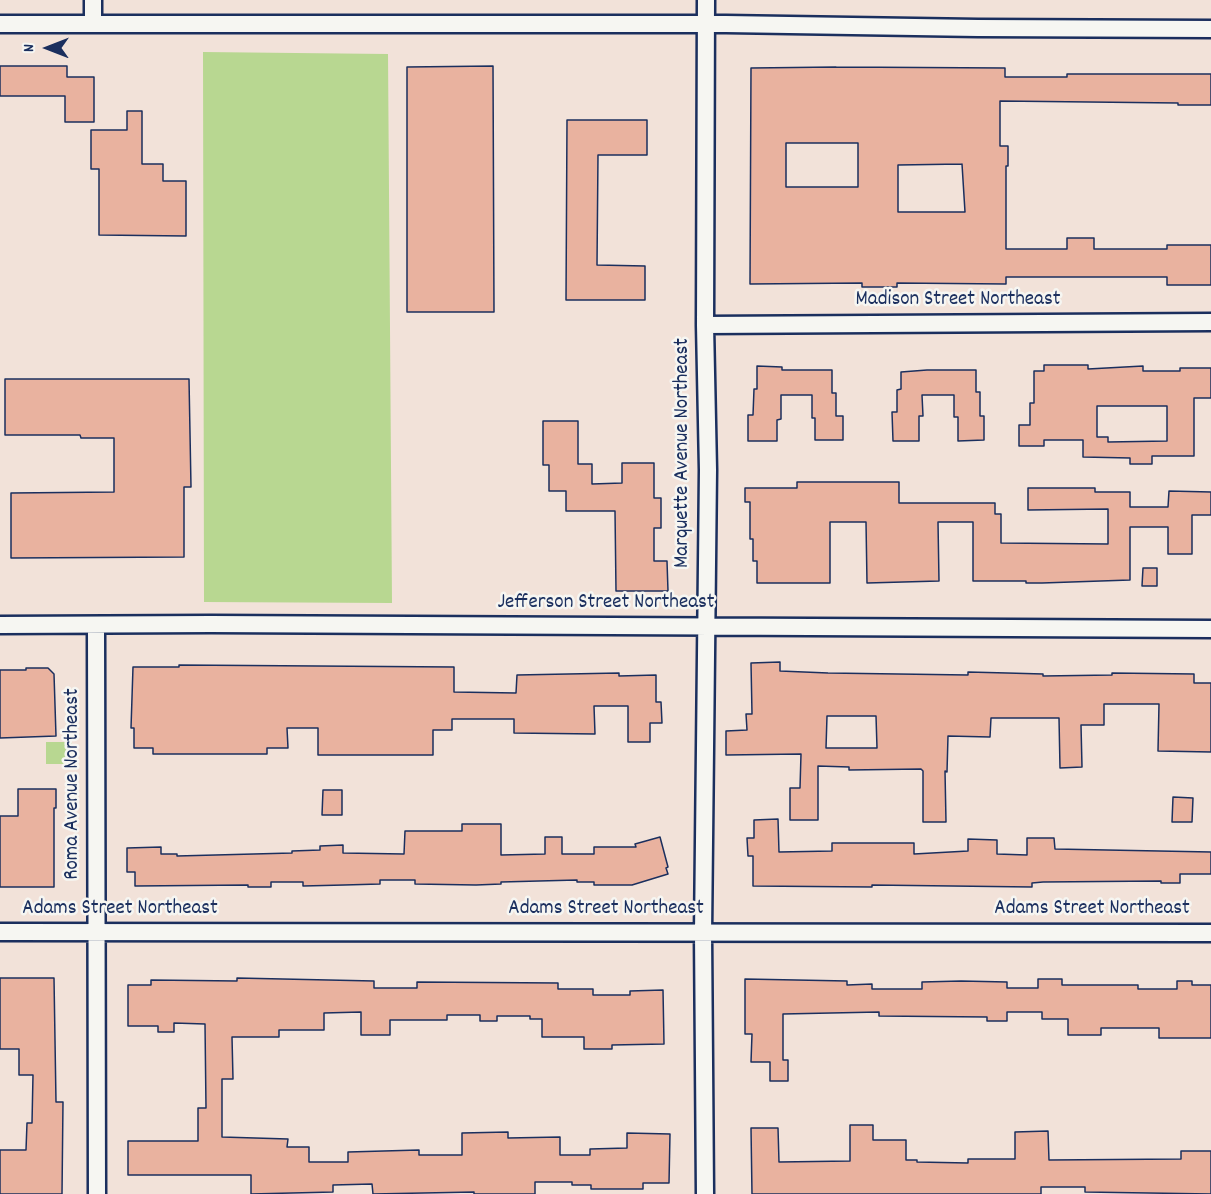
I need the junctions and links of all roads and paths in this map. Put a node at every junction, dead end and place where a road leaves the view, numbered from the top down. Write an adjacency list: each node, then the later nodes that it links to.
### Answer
1 (93, 0): 4 (street)
2 (706, 0): 5 (street, Marquette Avenue Northeast)
3 (0, 24): 4 (street)
4 (93, 24): 5 (street)
5 (706, 24): 6 (street); 8 (street, Marquette Avenue Northeast)
6 (1211, 28)
7 (1211, 322): 8 (street, Madison Street Northeast)
8 (705, 325): 11 (street, Marquette Avenue Northeast)
9 (0, 625): 10 (street, Jefferson Street Northeast)
10 (96, 625): 11 (street, Jefferson Street Northeast); 14 (street, Roma Avenue Northeast)
11 (707, 627): 12 (street, Jefferson Street Northeast); 15 (street, Marquette Avenue Northeast)
12 (1211, 629)
13 (0, 932): 14 (street, Adams Street Northeast)
14 (96, 932): 15 (street, Adams Street Northeast); 17 (street, Roma Avenue Northeast)
15 (703, 933): 16 (street, Adams Street Northeast); 18 (street, Marquette Avenue Northeast)
16 (1211, 933)
17 (97, 1194)
18 (705, 1194)

